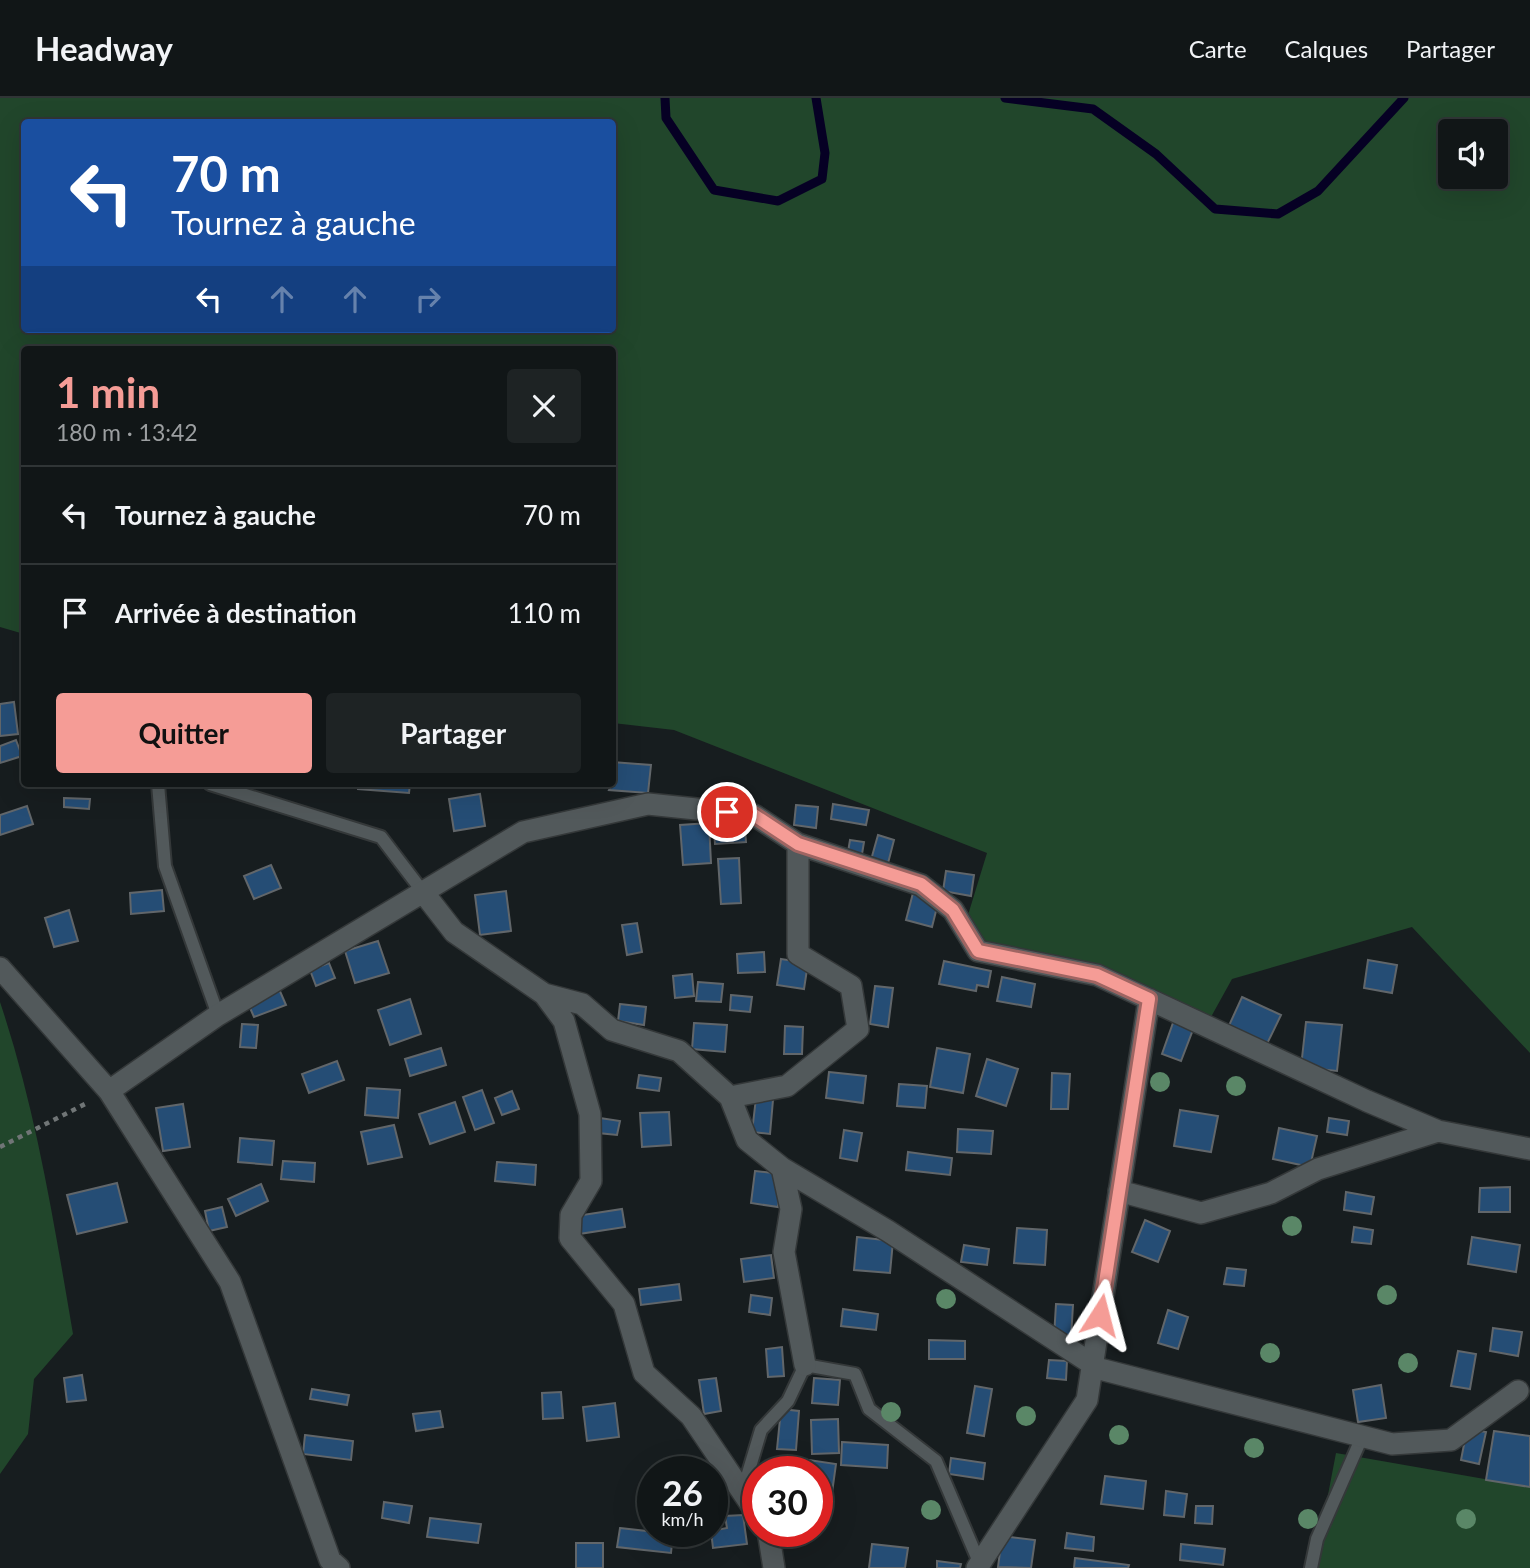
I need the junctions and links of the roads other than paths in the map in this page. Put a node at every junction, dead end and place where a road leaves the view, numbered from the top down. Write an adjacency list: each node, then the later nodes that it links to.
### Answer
1 (158, 787): 8 (lane)
2 (220, 787): 4 (lane)
3 (798, 844): 4 (street); 7 (street); 10 (street)
4 (423, 892): 6 (street); 8 (street)
5 (0, 968): 9 (street)
6 (544, 994): 10 (street); 20 (street)
7 (1149, 999): 11 (street); 14 (street)
8 (218, 1015): 9 (street)
9 (109, 1091): 23 (street)
10 (730, 1097): 13 (street)
11 (1438, 1131): 12 (street); 14 (street)
12 (1530, 1149)
13 (782, 1168): 15 (street); 16 (street)
14 (1119, 1191): 16 (street)
15 (805, 1365): 19 (lane); 22 (lane)
16 (1092, 1366): 18 (street); 22 (street)
17 (1518, 1391): 18 (street)
18 (1362, 1437): 25 (lane)
19 (753, 1456)
20 (742, 1489)
21 (771, 1547): 24 (street)
22 (978, 1565)
23 (339, 1568)
24 (774, 1568)
25 (1311, 1568)

